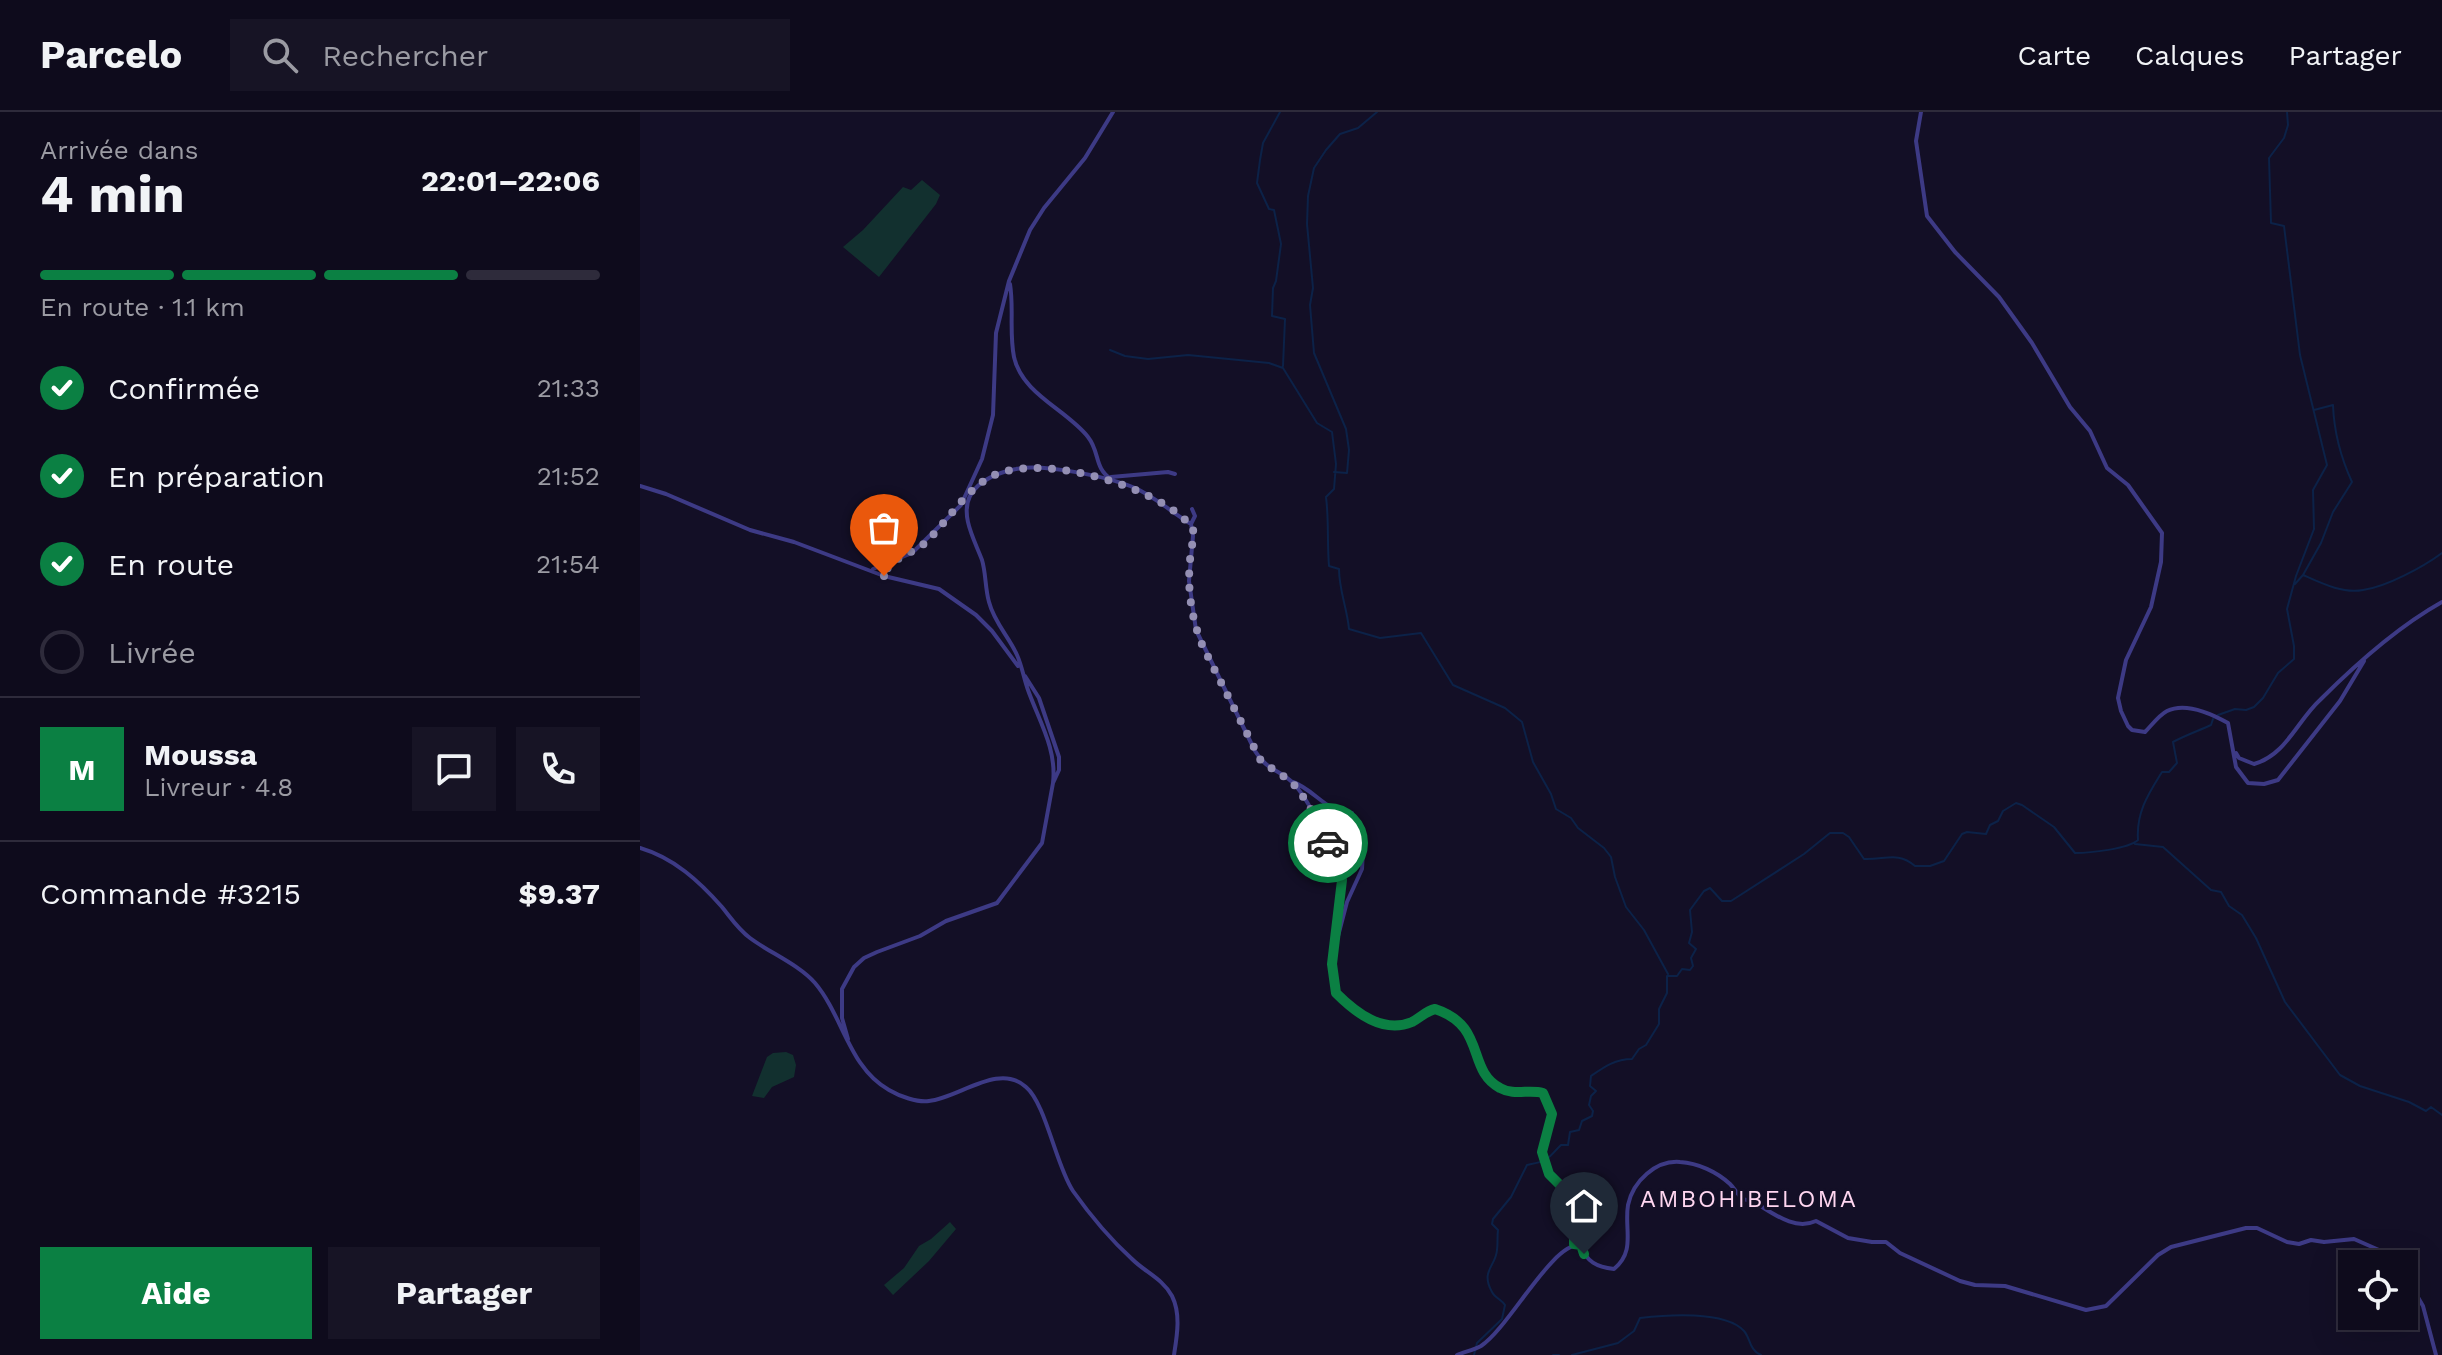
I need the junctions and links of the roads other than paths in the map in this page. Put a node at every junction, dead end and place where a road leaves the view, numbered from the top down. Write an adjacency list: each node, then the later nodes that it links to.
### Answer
1 (1113, 112): 3 (street)
2 (1921, 112): 18 (street)
3 (1009, 281): 5 (street); 9 (street)
4 (1175, 474): 5 (street)
5 (1108, 477): 6 (street)
6 (1117, 482): 8 (street); 11 (street)
7 (640, 486): 13 (street)
8 (970, 496): 9 (street); 17 (street)
9 (964, 499): 12 (street)
10 (1192, 509): 11 (street)
11 (1191, 524): 19 (street)
12 (890, 565): 13 (street); 14 (street)
13 (871, 570): 14 (street)
14 (889, 577): 17 (street)
15 (2442, 602): 16 (street)
16 (2364, 661): 18 (street); 18 (street)
17 (1022, 671): 24 (street)
18 (2234, 751)
19 (1292, 782): 20 (street); 23 (street)
20 (1352, 813)
21 (640, 848): 24 (street)
22 (1363, 851): 23 (street)
23 (1334, 946): 25 (street)
24 (848, 1039): 28 (street)
25 (1574, 1244): 26 (street); 29 (street)
26 (2379, 1250)
27 (2418, 1297): 30 (street)
28 (1174, 1355)
29 (1457, 1355)
30 (2436, 1355)

